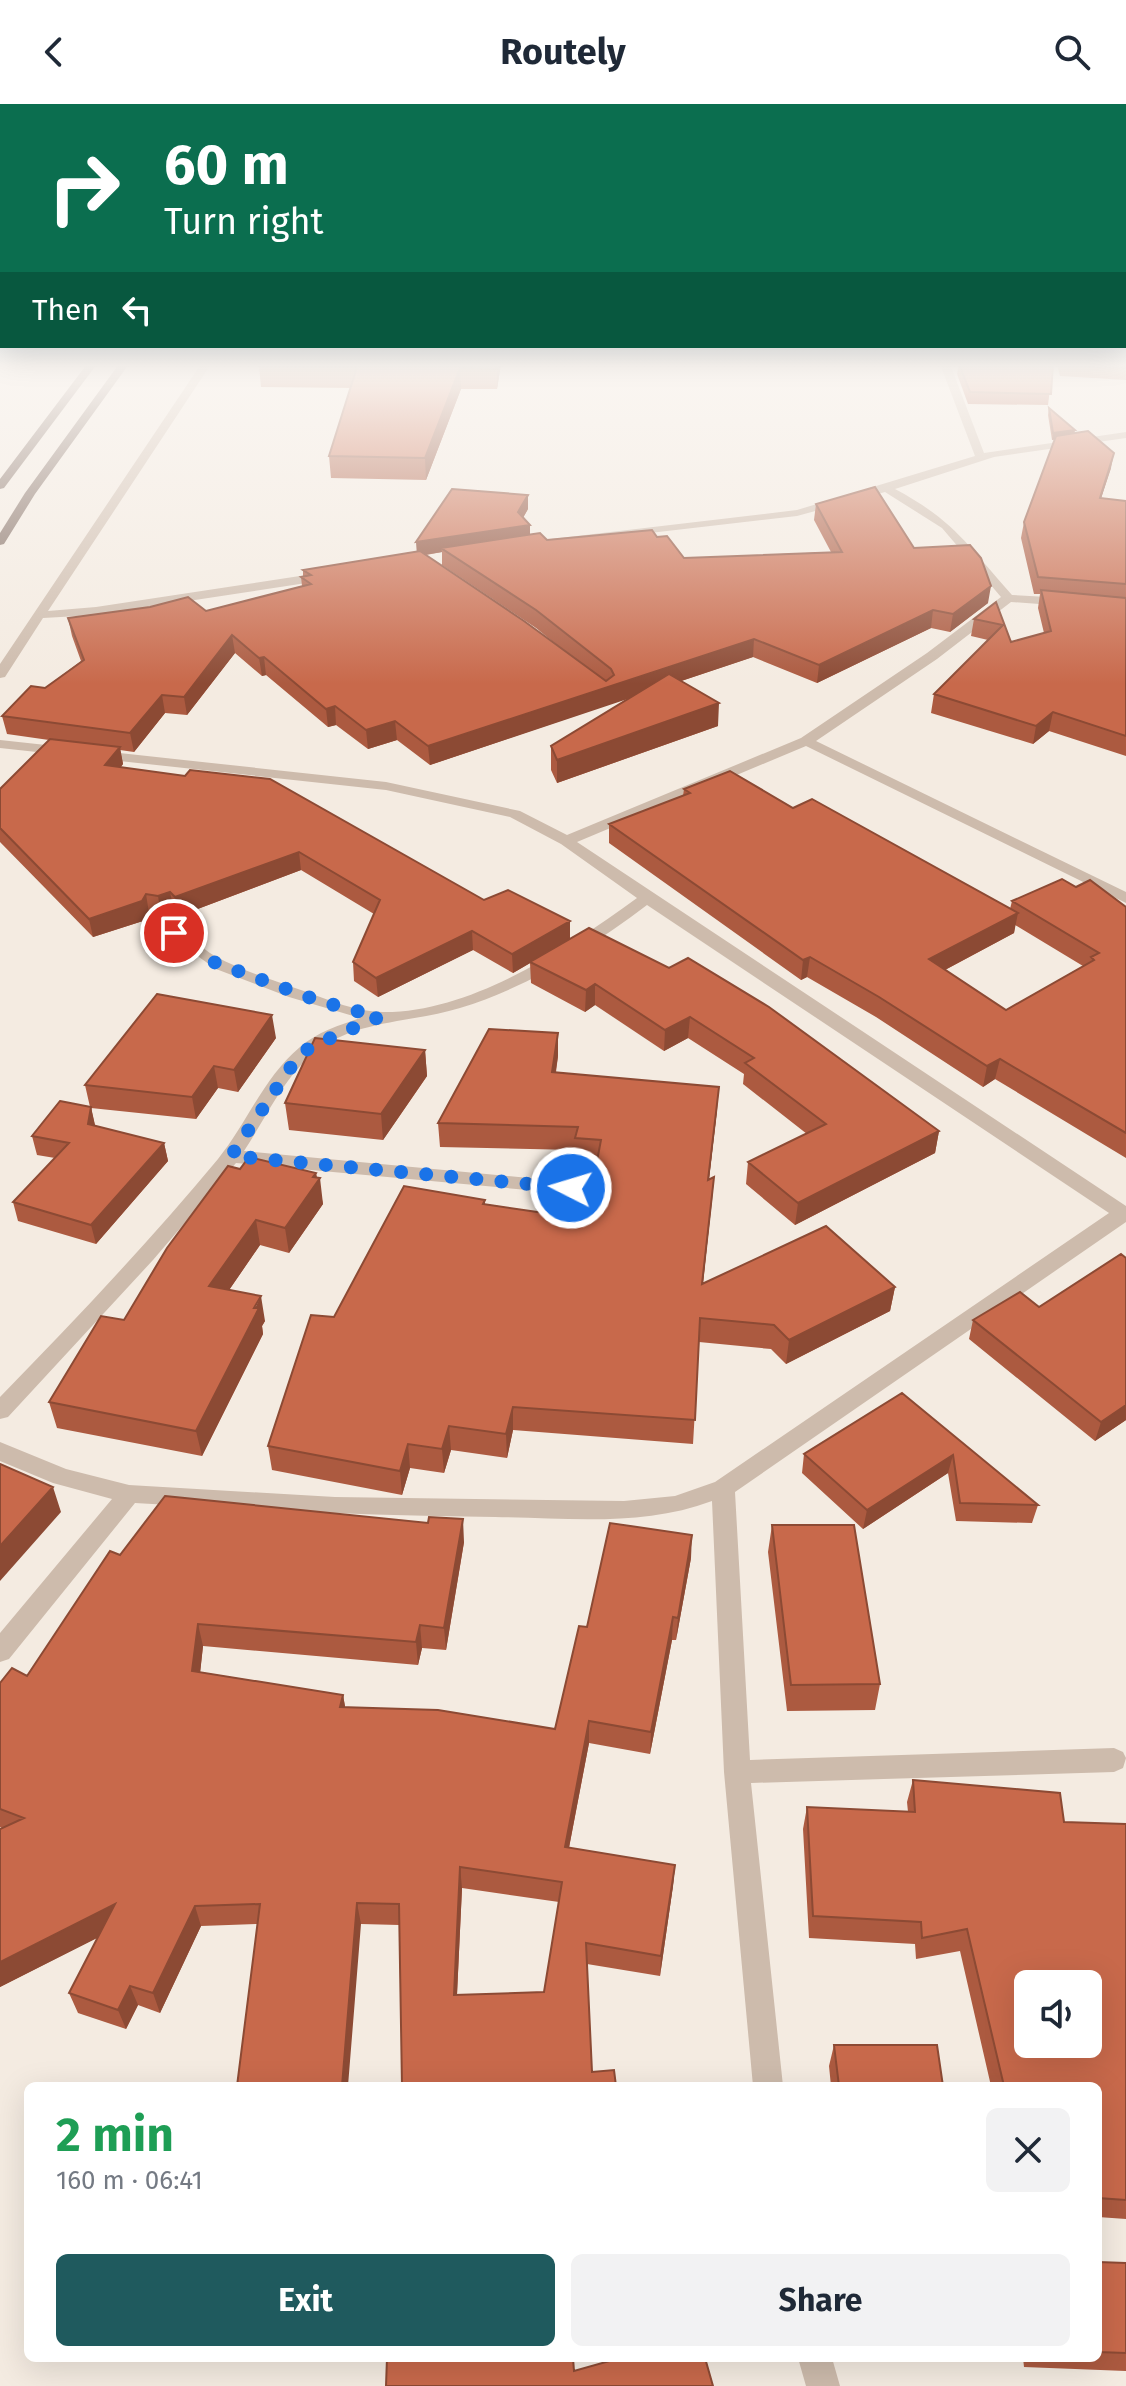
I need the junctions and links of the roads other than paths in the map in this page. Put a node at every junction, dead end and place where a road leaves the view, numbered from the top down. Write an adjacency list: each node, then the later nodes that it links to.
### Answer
1 (46, 470): 5 (main road)
2 (136, 470): 10 (street)
3 (935, 470): 4 (street)
4 (887, 489): 6 (street); 8 (street)
5 (0, 542)
6 (543, 542)
7 (347, 573): 10 (street)
8 (1008, 598): 9 (street); 12 (street)
9 (1086, 604)
10 (40, 615): 11 (street)
11 (0, 674)
12 (806, 741): 14 (street); 16 (street)
13 (0, 744): 14 (street)
14 (566, 841): 15 (street)
15 (647, 898): 18 (street); 21 (street)
16 (1126, 898)
17 (155, 919): 18 (street)
18 (379, 1017): 19 (street)
19 (231, 1156): 20 (street); 22 (street)
20 (571, 1188)
21 (1124, 1214): 24 (street)
22 (0, 1411)
23 (0, 1451): 25 (street)
24 (723, 1488): 25 (street); 28 (street)
25 (129, 1494): 26 (street)
26 (0, 1651)
27 (1114, 1760): 28 (street)
28 (737, 1772): 29 (street)
29 (768, 2082)
30 (816, 2362): 31 (street)
31 (823, 2386)

